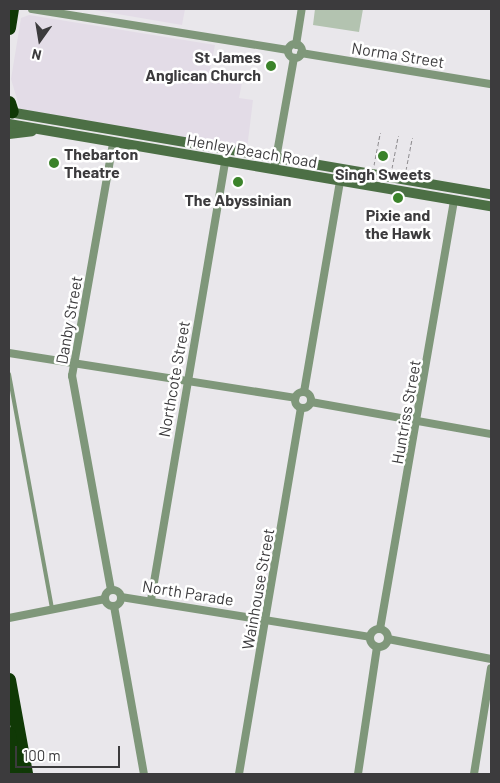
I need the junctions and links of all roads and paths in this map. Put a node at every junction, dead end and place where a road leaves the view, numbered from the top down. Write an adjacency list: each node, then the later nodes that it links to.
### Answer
1 (12, 9): 4 (highway)
2 (32, 9): 6 (street)
3 (302, 9): 5 (street)
4 (9, 28)
5 (296, 45): 6 (street); 7 (street)
6 (288, 50): 8 (street)
7 (301, 52): 8 (street); 9 (street, Norma Street)
8 (294, 58): 17 (street)
9 (491, 84)
10 (10, 113): 11 (main road, Henley Beach Road); 17 (main road, Henley Beach Road)
11 (40, 130): 13 (main road); 16 (main road, Henley Beach Road)
12 (380, 132): 19 (path)
13 (9, 134)
14 (398, 136): 22 (path)
15 (412, 138): 23 (path)
16 (113, 143): 18 (main road, Henley Beach Road); 29 (street, Danby Street)
17 (276, 159): 20 (main road, Henley Beach Road); 21 (street)
18 (225, 162): 21 (main road, Henley Beach Road); 31 (street, Northcote Street)
19 (373, 168)
20 (342, 169): 24 (street); 25 (main road, Henley Beach Road)
21 (274, 170): 24 (main road, Henley Beach Road)
22 (392, 171)
23 (406, 174)
24 (340, 181): 26 (main road, Henley Beach Road); 32 (street)
25 (491, 194)
26 (454, 200): 27 (main road, Henley Beach Road); 36 (street, Huntriss Street)
27 (491, 206)
28 (9, 353): 29 (street)
29 (75, 364): 31 (street); 38 (street, Danby Street)
30 (9, 374): 43 (lane)
31 (188, 380): 33 (street); 41 (street, Northcote Street)
32 (304, 392): 33 (street); 34 (street)
33 (295, 398): 35 (street)
34 (311, 402): 35 (street); 36 (street)
35 (301, 408): 45 (street, Wainhouse Street)
36 (419, 421): 37 (street); 46 (street, Huntriss Street)
37 (491, 434)
38 (111, 590): 39 (street); 40 (street)
39 (120, 597): 41 (street, North Parade); 42 (street)
40 (105, 599): 42 (street); 43 (street)
41 (151, 600): 45 (street, North Parade)
42 (114, 606): 56 (street)
43 (52, 609): 44 (street)
44 (9, 618)
45 (269, 620): 47 (street, North Parade); 57 (street, Wainhouse Street)
46 (380, 628): 47 (street); 48 (street)
47 (370, 637): 49 (street)
48 (388, 639): 49 (street); 50 (street)
49 (377, 647): 58 (street)
50 (491, 659)
51 (491, 668): 59 (street)
52 (9, 680): 53 (highway)
53 (11, 727): 54 (highway); 55 (highway)
54 (16, 774)
55 (26, 774)
56 (144, 774)
57 (239, 774)
58 (358, 774)
59 (474, 774)

